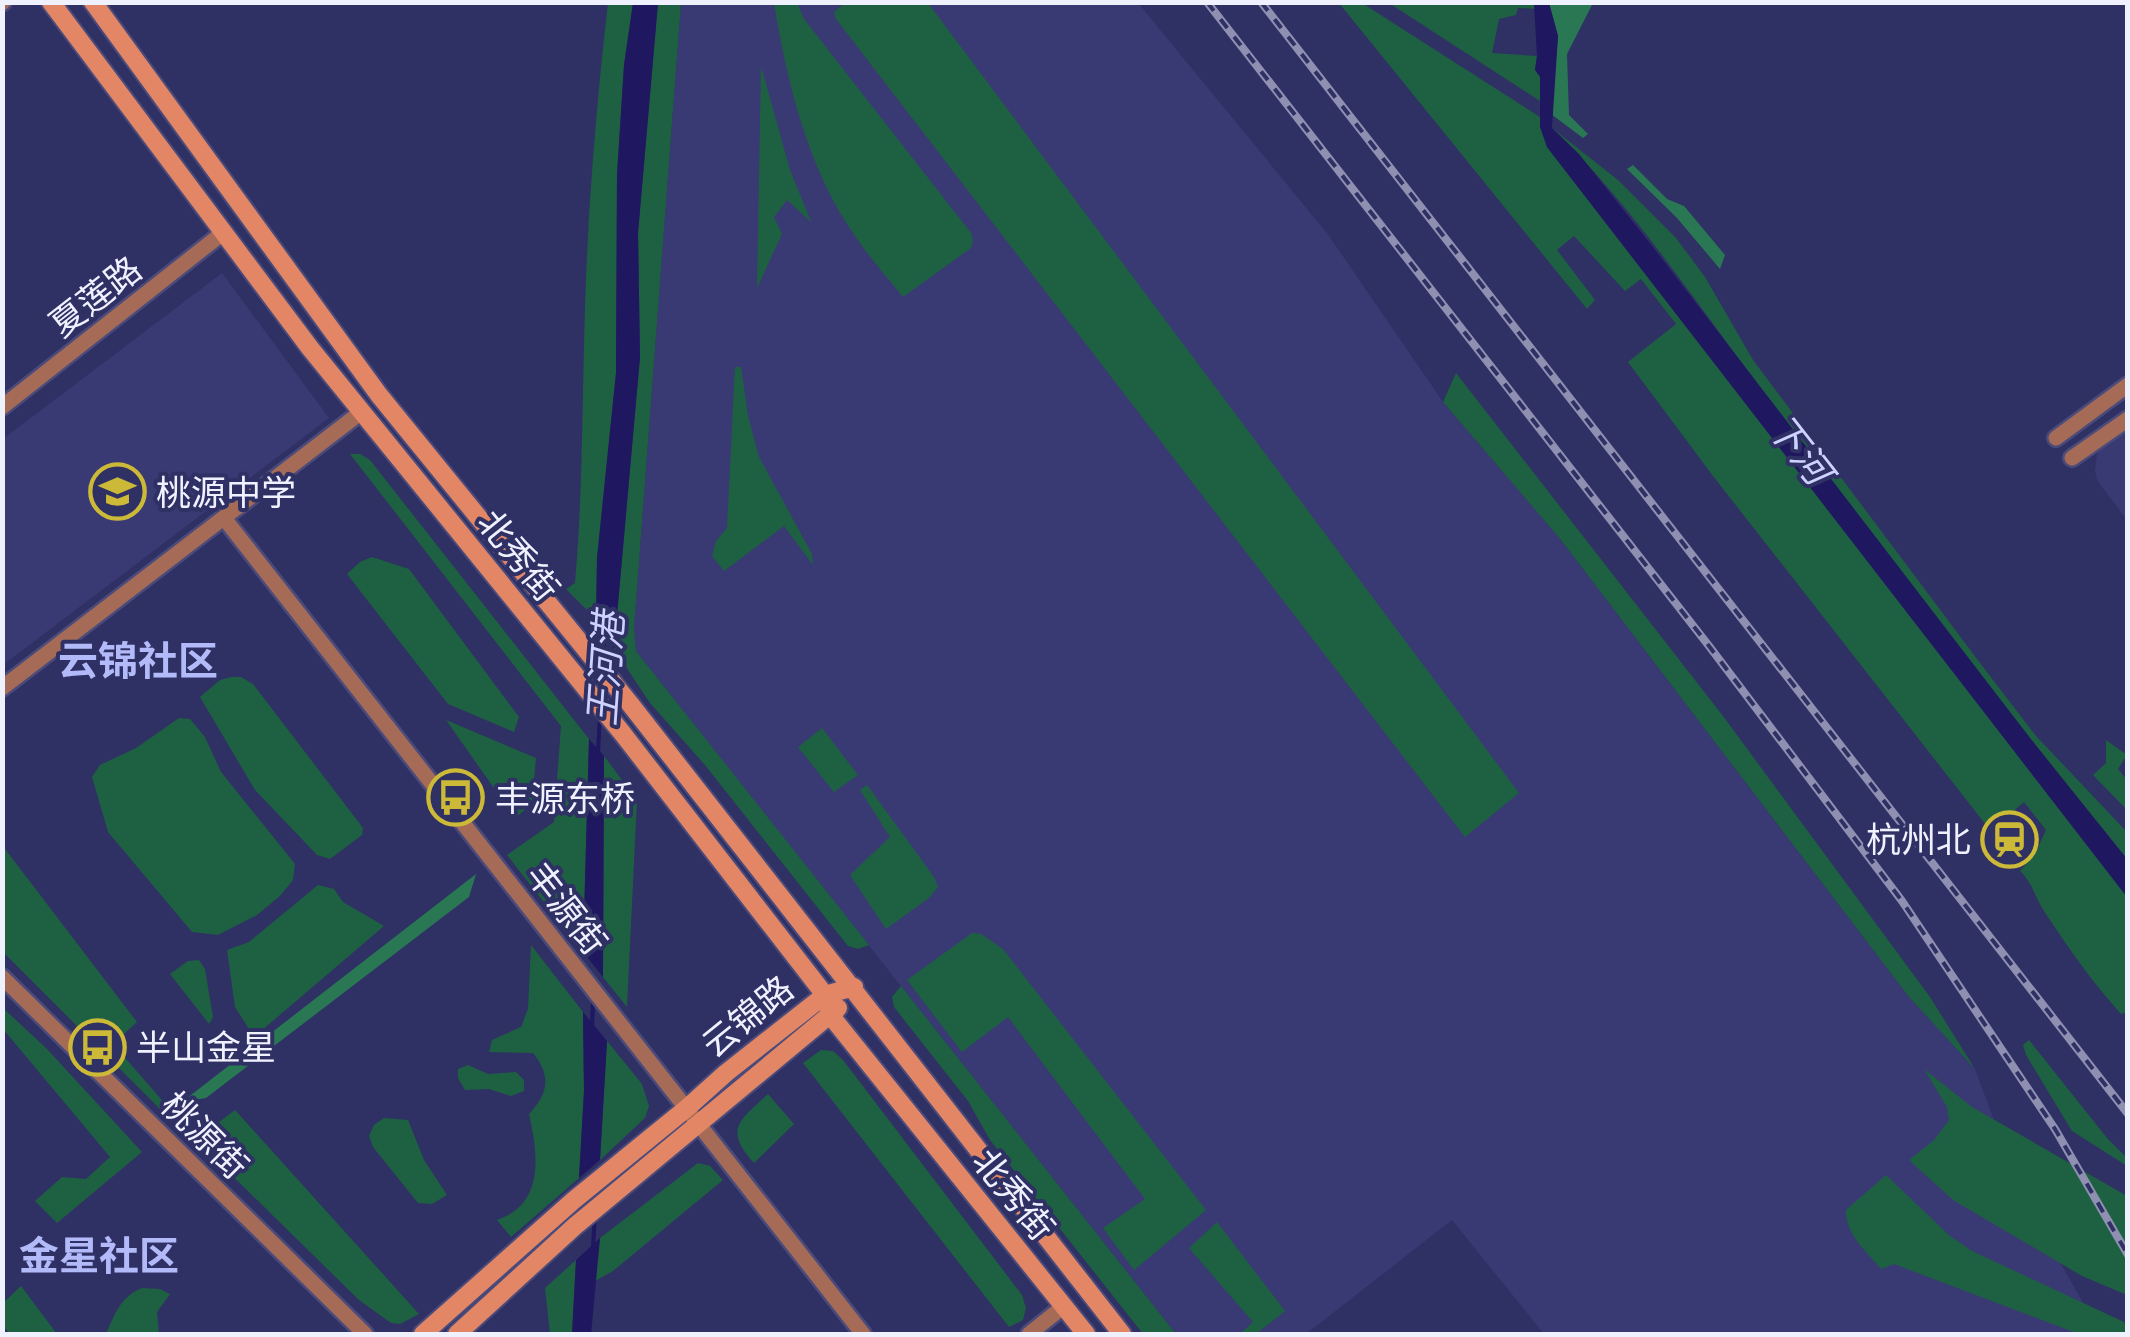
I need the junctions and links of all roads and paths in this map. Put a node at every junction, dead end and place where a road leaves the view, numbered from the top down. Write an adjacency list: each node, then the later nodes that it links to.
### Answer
1 (50, 2): 3 (main road, 北秀街)
2 (93, 2): 13 (main road, 北秀街)
3 (224, 232): 5 (street, 夏莲路); 6 (main road, 北秀街)
4 (2128, 385): 8 (street)
5 (2, 407)
6 (360, 413): 10 (street); 14 (main road, 北秀街)
7 (2128, 419): 9 (street)
8 (2056, 438)
9 (2072, 458)
10 (224, 518): 11 (street); 16 (street, 丰源街)
11 (2, 688)
12 (2, 978): 19 (street, 桃源街)
13 (854, 988): 14 (main road, 云锦路); 15 (main road, 云锦路); 25 (main road, 北秀街)
14 (825, 996): 15 (main road, 北秀街); 16 (main road, 云锦路)
15 (831, 1016): 17 (main road, 云锦路); 18 (main road, 北秀街)
16 (688, 1108): 17 (street, 丰源街); 20 (main road, 云锦路)
17 (700, 1126): 21 (main road, 云锦路); 22 (street, 丰源街)
18 (1064, 1306): 23 (street); 24 (main road, 北秀街)
19 (365, 1334)
20 (423, 1334)
21 (458, 1334)
22 (863, 1334)
23 (1030, 1334)
24 (1086, 1334)
25 (1122, 1334)

